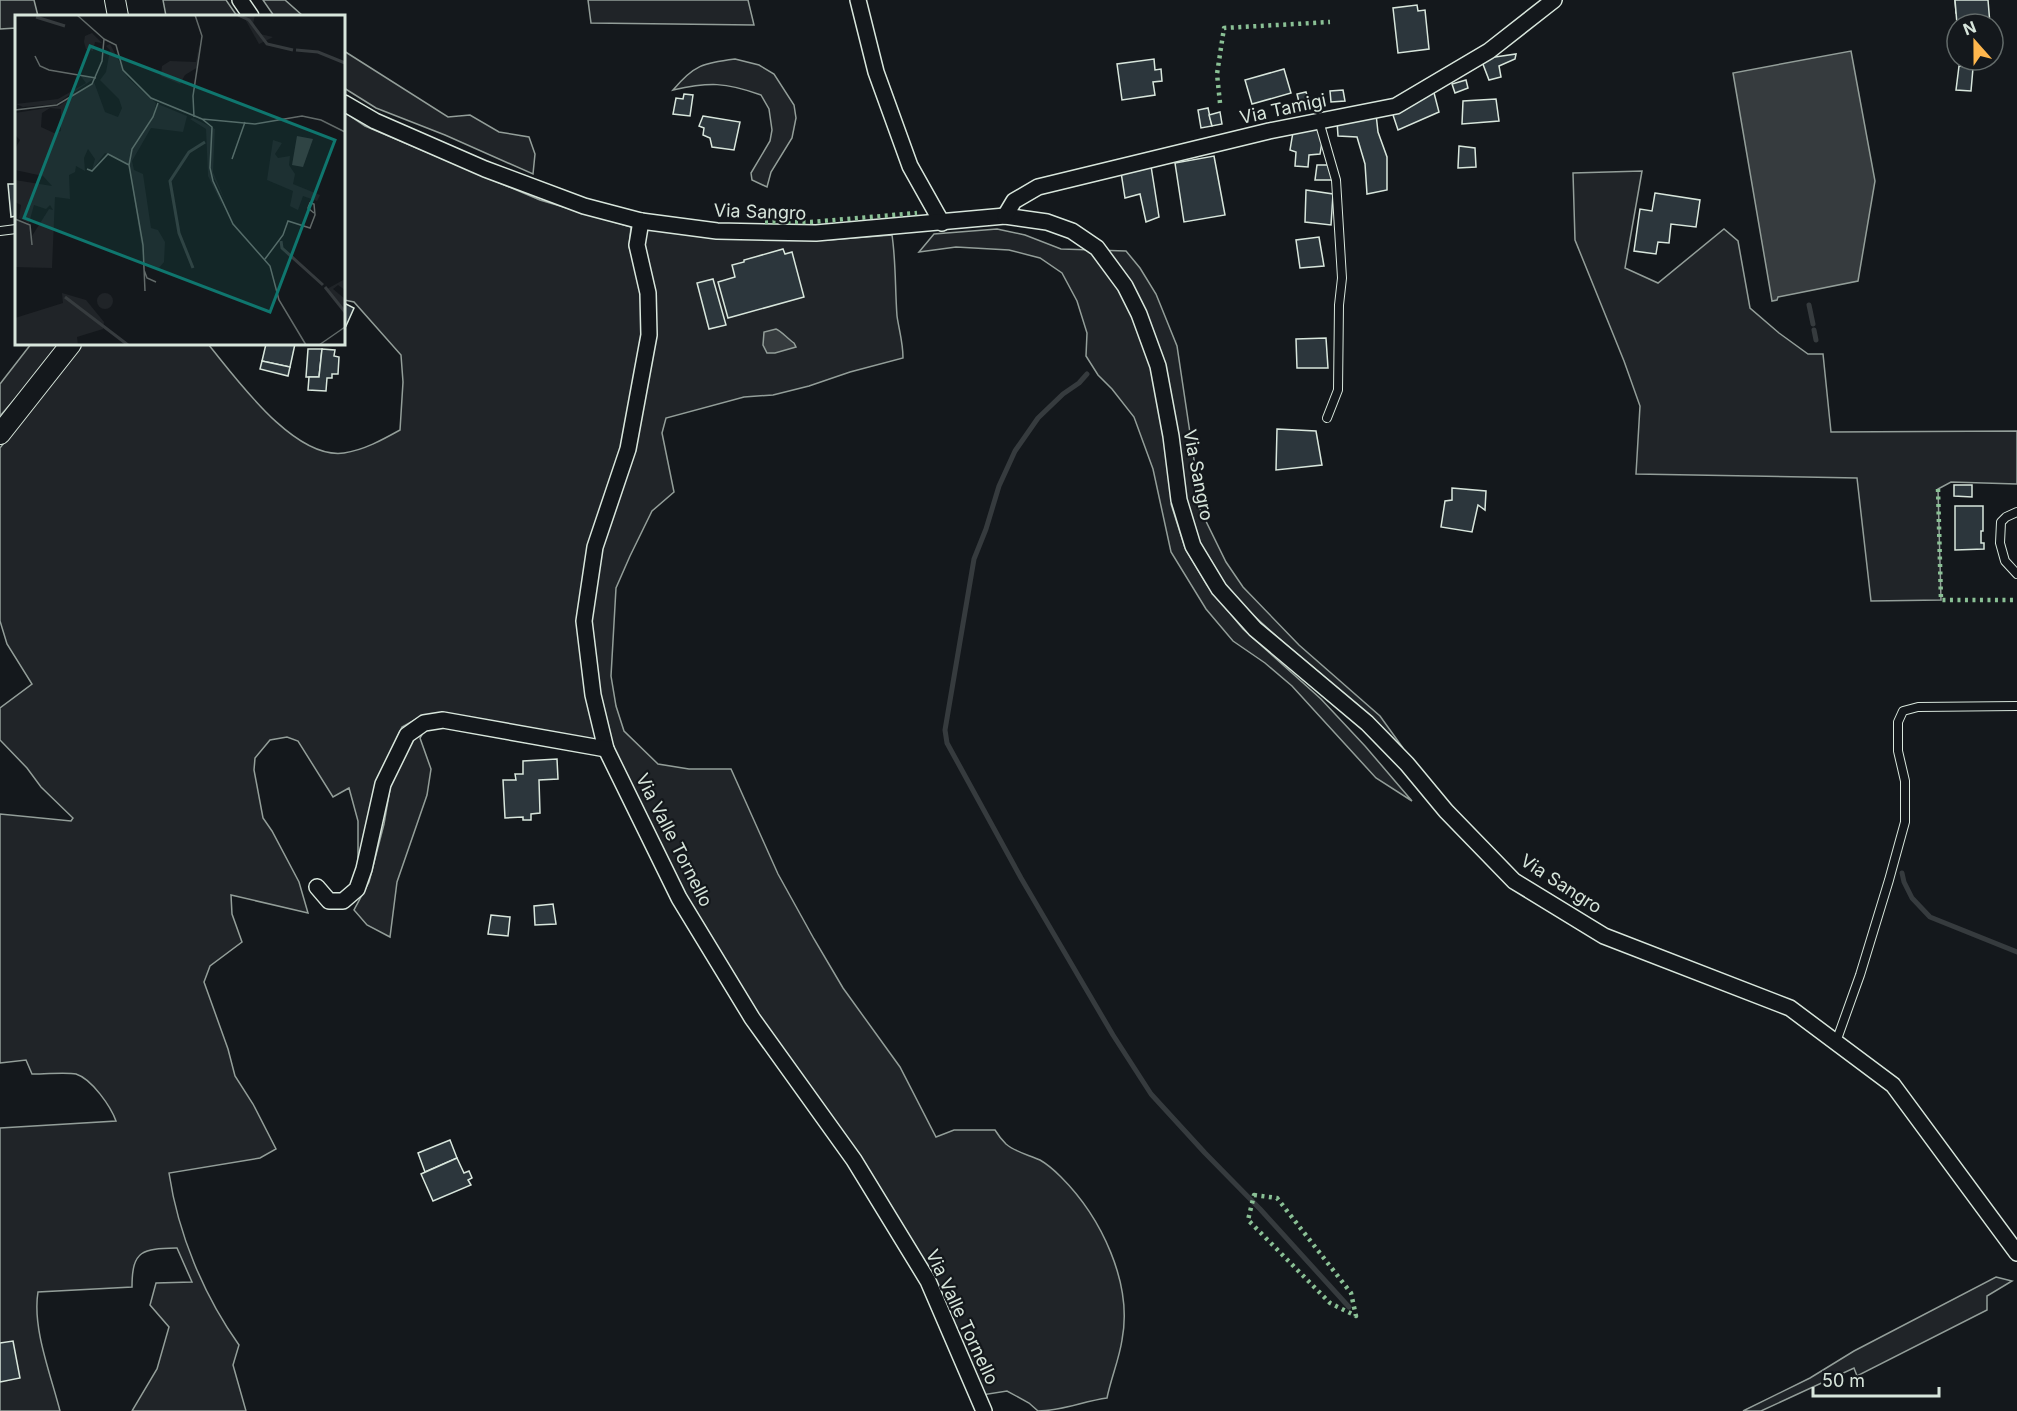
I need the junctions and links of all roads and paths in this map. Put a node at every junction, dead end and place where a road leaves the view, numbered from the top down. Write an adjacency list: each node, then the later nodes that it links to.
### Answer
1 (115, 0): 5 (street)
2 (240, 0): 6 (street)
3 (858, 0): 11 (street)
4 (1554, 0): 8 (street, Via Tamigi)
5 (118, 15)
6 (250, 15)
7 (345, 104): 10 (street, Via Sangro)
8 (1318, 121): 9 (street, Via Tamigi); 15 (lane)
9 (1005, 216): 11 (street, Via Sangro); 22 (street, Via Sangro)
10 (641, 221): 11 (street, Via Sangro); 20 (street, Via Valle Tornello)
11 (942, 223)
12 (15, 229): 13 (lane)
13 (0, 231)
14 (70, 345): 16 (street)
15 (1327, 418)
16 (0, 434)
17 (2017, 512): 18 (lane)
18 (2017, 574)
19 (2017, 706): 22 (lane)
20 (606, 749): 21 (street); 24 (street, Via Valle Tornello)
21 (317, 887)
22 (1836, 1042): 23 (street, Via Sangro)
23 (2017, 1253)
24 (984, 1411)

